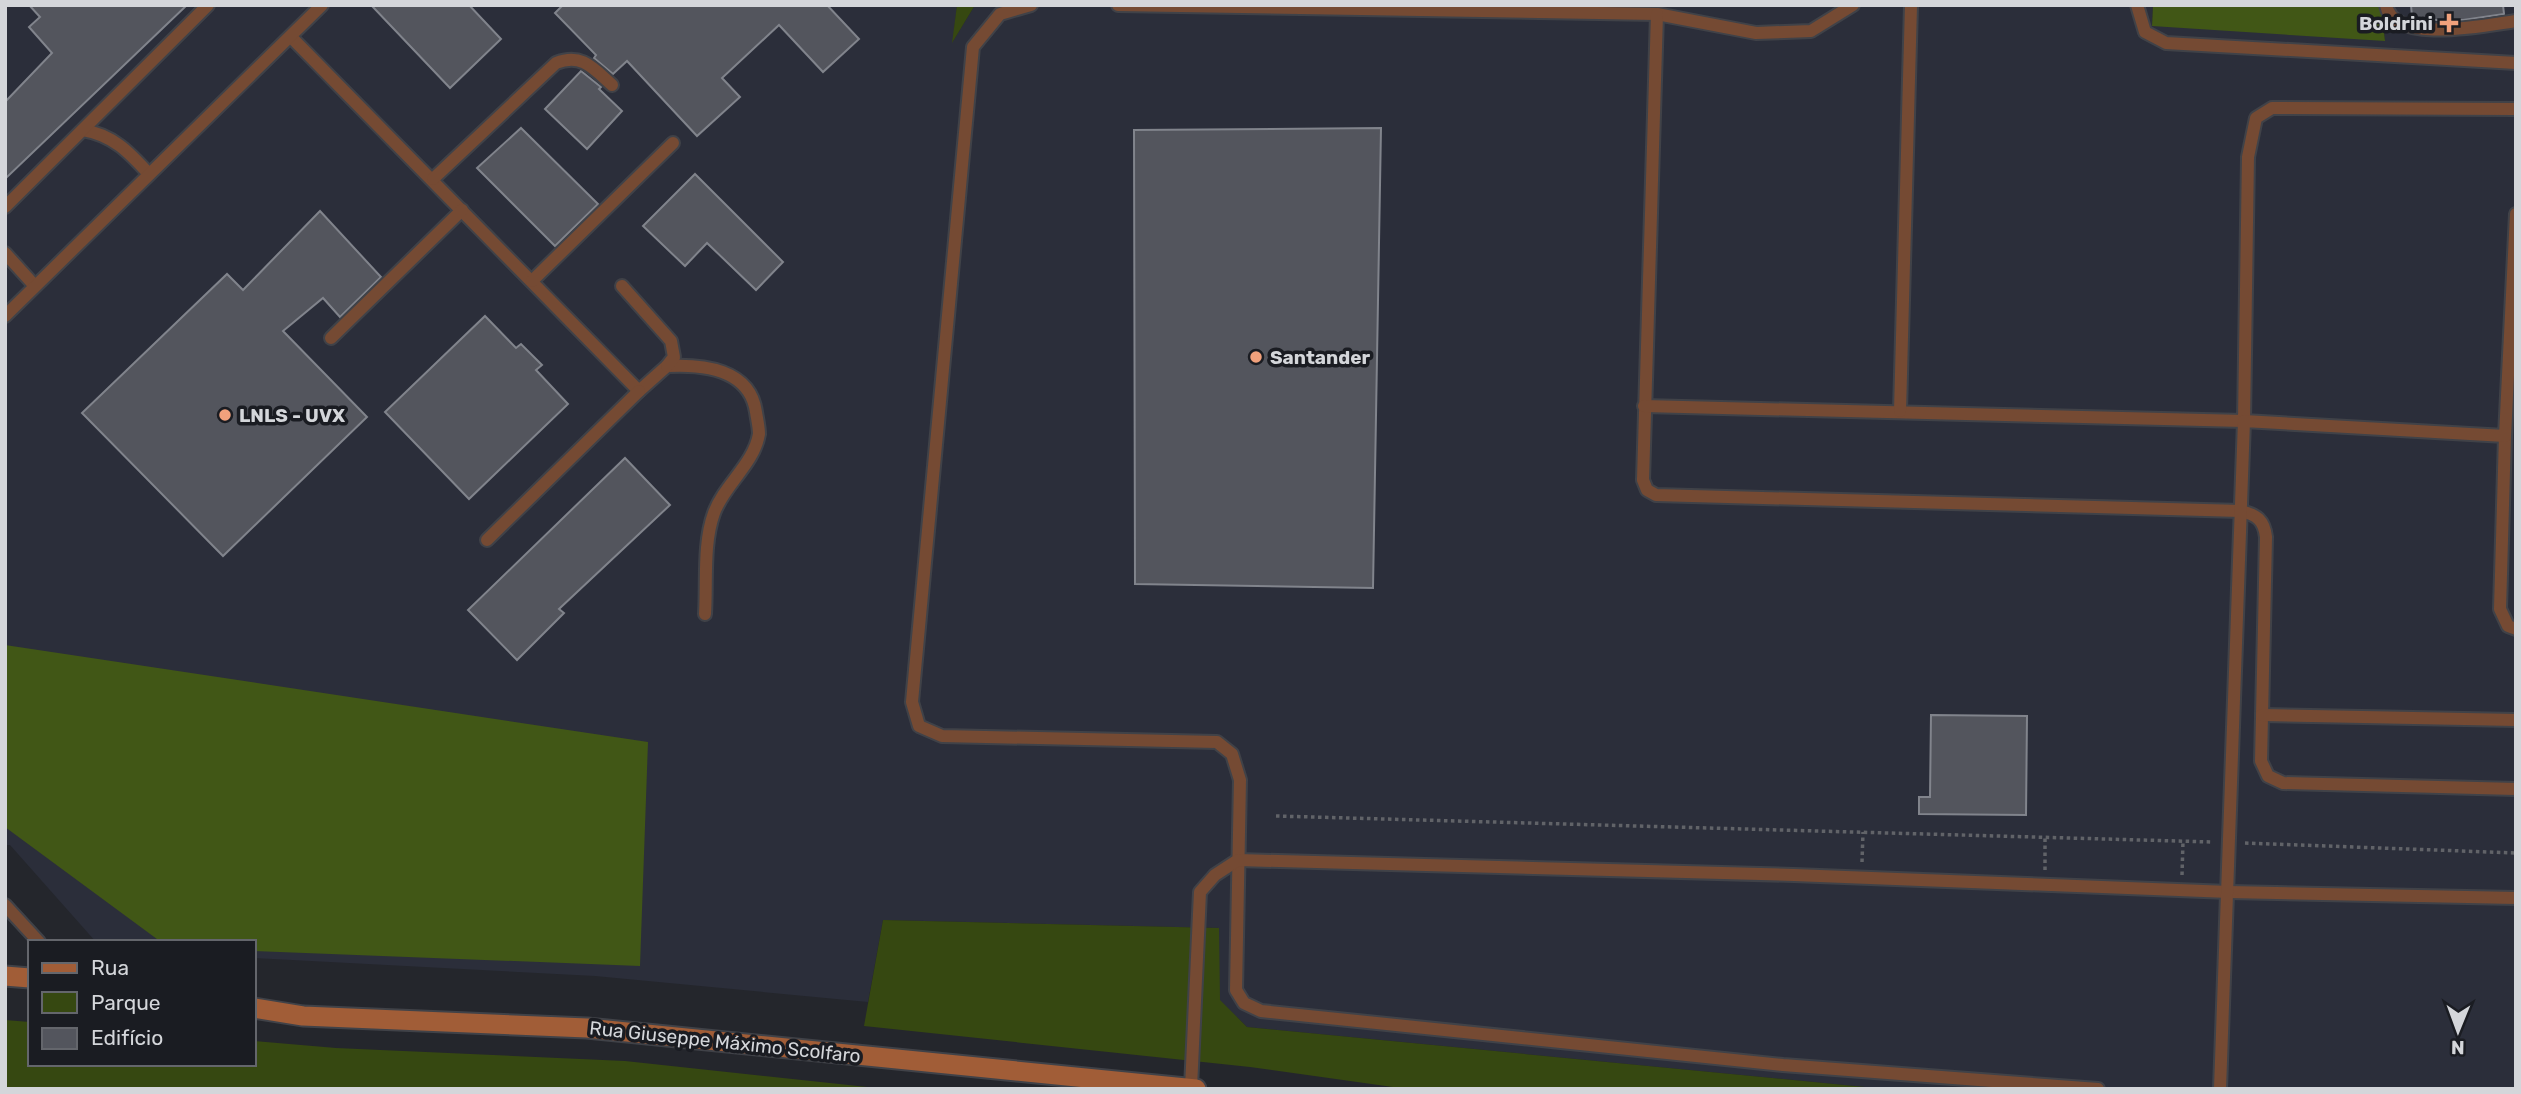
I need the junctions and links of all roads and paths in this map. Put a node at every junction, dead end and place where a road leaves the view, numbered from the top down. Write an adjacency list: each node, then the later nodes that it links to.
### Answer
1 (208, 5): 15 (lane)
2 (322, 5): 11 (lane)
3 (1031, 5): 47 (lane)
4 (1118, 5): 9 (lane)
5 (1853, 5): 9 (lane)
6 (1911, 5): 31 (lane)
7 (2137, 5): 12 (lane)
8 (2386, 5): 10 (lane)
9 (1657, 14): 30 (lane)
10 (2516, 21)
11 (290, 37): 17 (lane); 18 (lane)
12 (2516, 62)
13 (612, 85): 18 (lane)
14 (2516, 110): 32 (lane)
15 (83, 130): 17 (lane); 19 (lane)
16 (673, 143): 23 (lane)
17 (149, 174): 24 (lane)
18 (433, 179): 20 (lane)
19 (5, 207)
20 (461, 210): 23 (lane); 27 (lane)
21 (2516, 214): 33 (lane)
22 (5, 253): 24 (lane)
23 (532, 281): 29 (lane)
24 (34, 285): 26 (lane)
25 (622, 286): 28 (lane)
26 (6, 313)
27 (331, 338)
28 (667, 366): 29 (lane); 36 (lane)
29 (639, 391): 35 (lane)
30 (1644, 406): 31 (lane); 34 (lane)
31 (1900, 411): 32 (lane)
32 (2244, 421): 33 (lane); 34 (lane)
33 (2505, 436): 37 (lane)
34 (2241, 511): 38 (lane); 45 (lane)
35 (487, 540)
36 (705, 614)
37 (2516, 629)
38 (2262, 715): 39 (lane); 40 (lane)
39 (2516, 720)
40 (2516, 789)
41 (1276, 816): 42 (path)
42 (1863, 832): 43 (path); 48 (path)
43 (2045, 837): 44 (path); 49 (path)
44 (2183, 841): 45 (path); 50 (path)
45 (2231, 843): 46 (path); 51 (lane)
46 (2516, 853)
47 (1238, 860): 48 (lane); 58 (lane); 59 (lane)
48 (1861, 878): 49 (lane)
49 (2045, 886): 50 (lane)
50 (2182, 891): 51 (lane)
51 (2228, 892): 52 (lane); 60 (lane)
52 (2516, 898)
53 (5, 905): 54 (lane)
54 (37, 940)
55 (5, 976): 56 (main road)
56 (28, 978)
57 (256, 1008): 58 (main road, Rua Giuseppe Máximo Scolfaro)
58 (1194, 1088)
59 (2098, 1089)
60 (2220, 1089)

